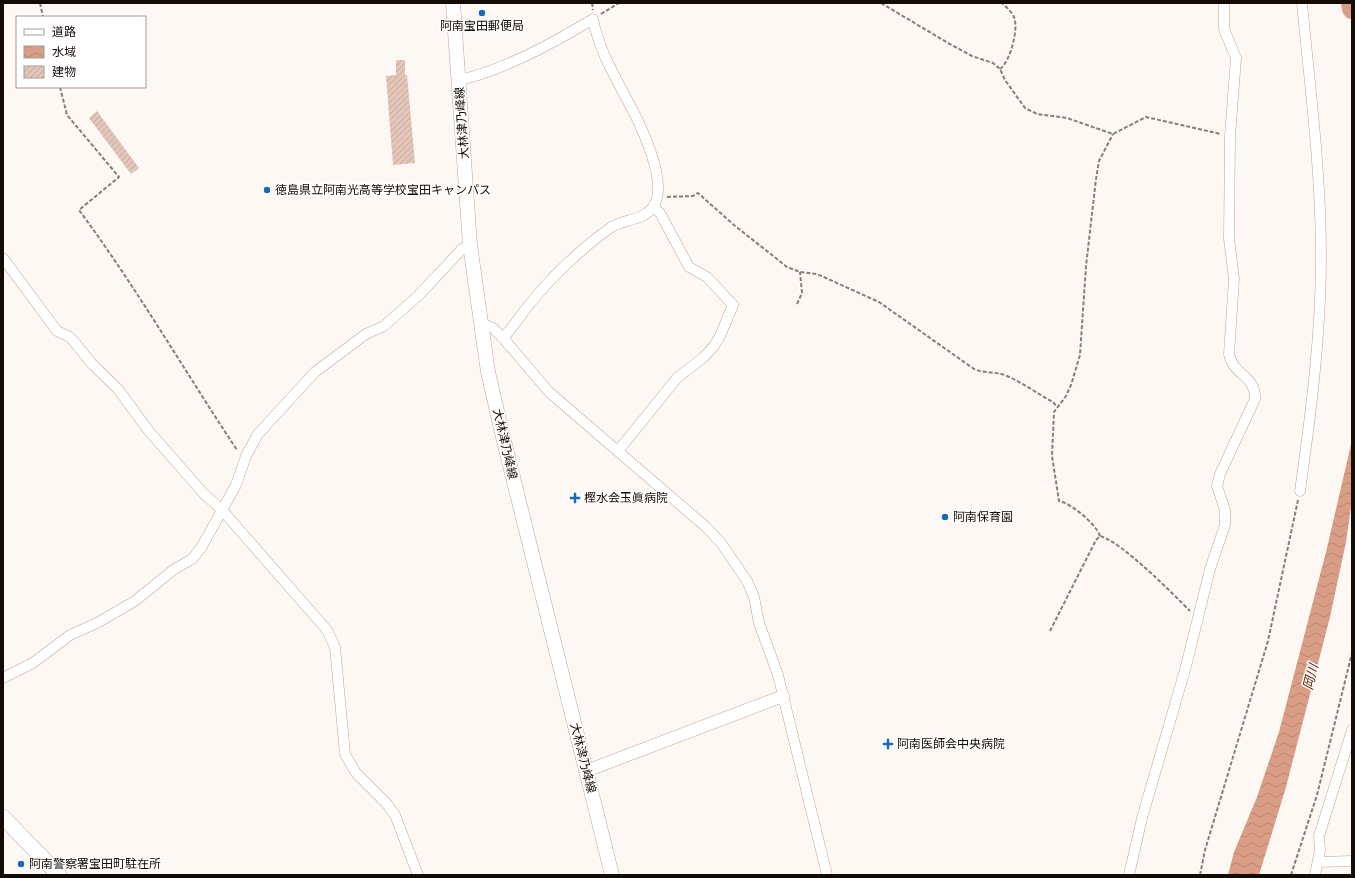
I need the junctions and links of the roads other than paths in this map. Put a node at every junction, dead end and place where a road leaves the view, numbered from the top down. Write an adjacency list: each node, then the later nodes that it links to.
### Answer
1 (453, 3): 4 (main road, 大林津乃峰線)
2 (1224, 3): 24 (street)
3 (1302, 3): 11 (street)
4 (459, 80): 5 (street); 6 (main road, 大林津乃峰線)
5 (653, 207): 9 (street); 10 (street)
6 (470, 245): 8 (main road, 大林津乃峰線); 12 (street)
7 (3, 258): 12 (street)
8 (481, 324): 9 (street); 16 (main road, 大林津乃峰線)
9 (503, 338): 10 (street)
10 (618, 451): 14 (street)
11 (1300, 491)
12 (222, 510): 13 (street); 21 (street)
13 (3, 678)
14 (783, 696): 16 (street); 23 (street)
15 (1352, 730): 19 (street)
16 (586, 771): 22 (main road, 大林津乃峰線)
17 (3, 817): 20 (main road)
18 (1352, 861): 19 (street)
19 (1318, 862): 25 (street)
20 (59, 875)
21 (418, 875)
22 (612, 875)
23 (827, 875)
24 (1129, 875)
25 (1315, 875)

